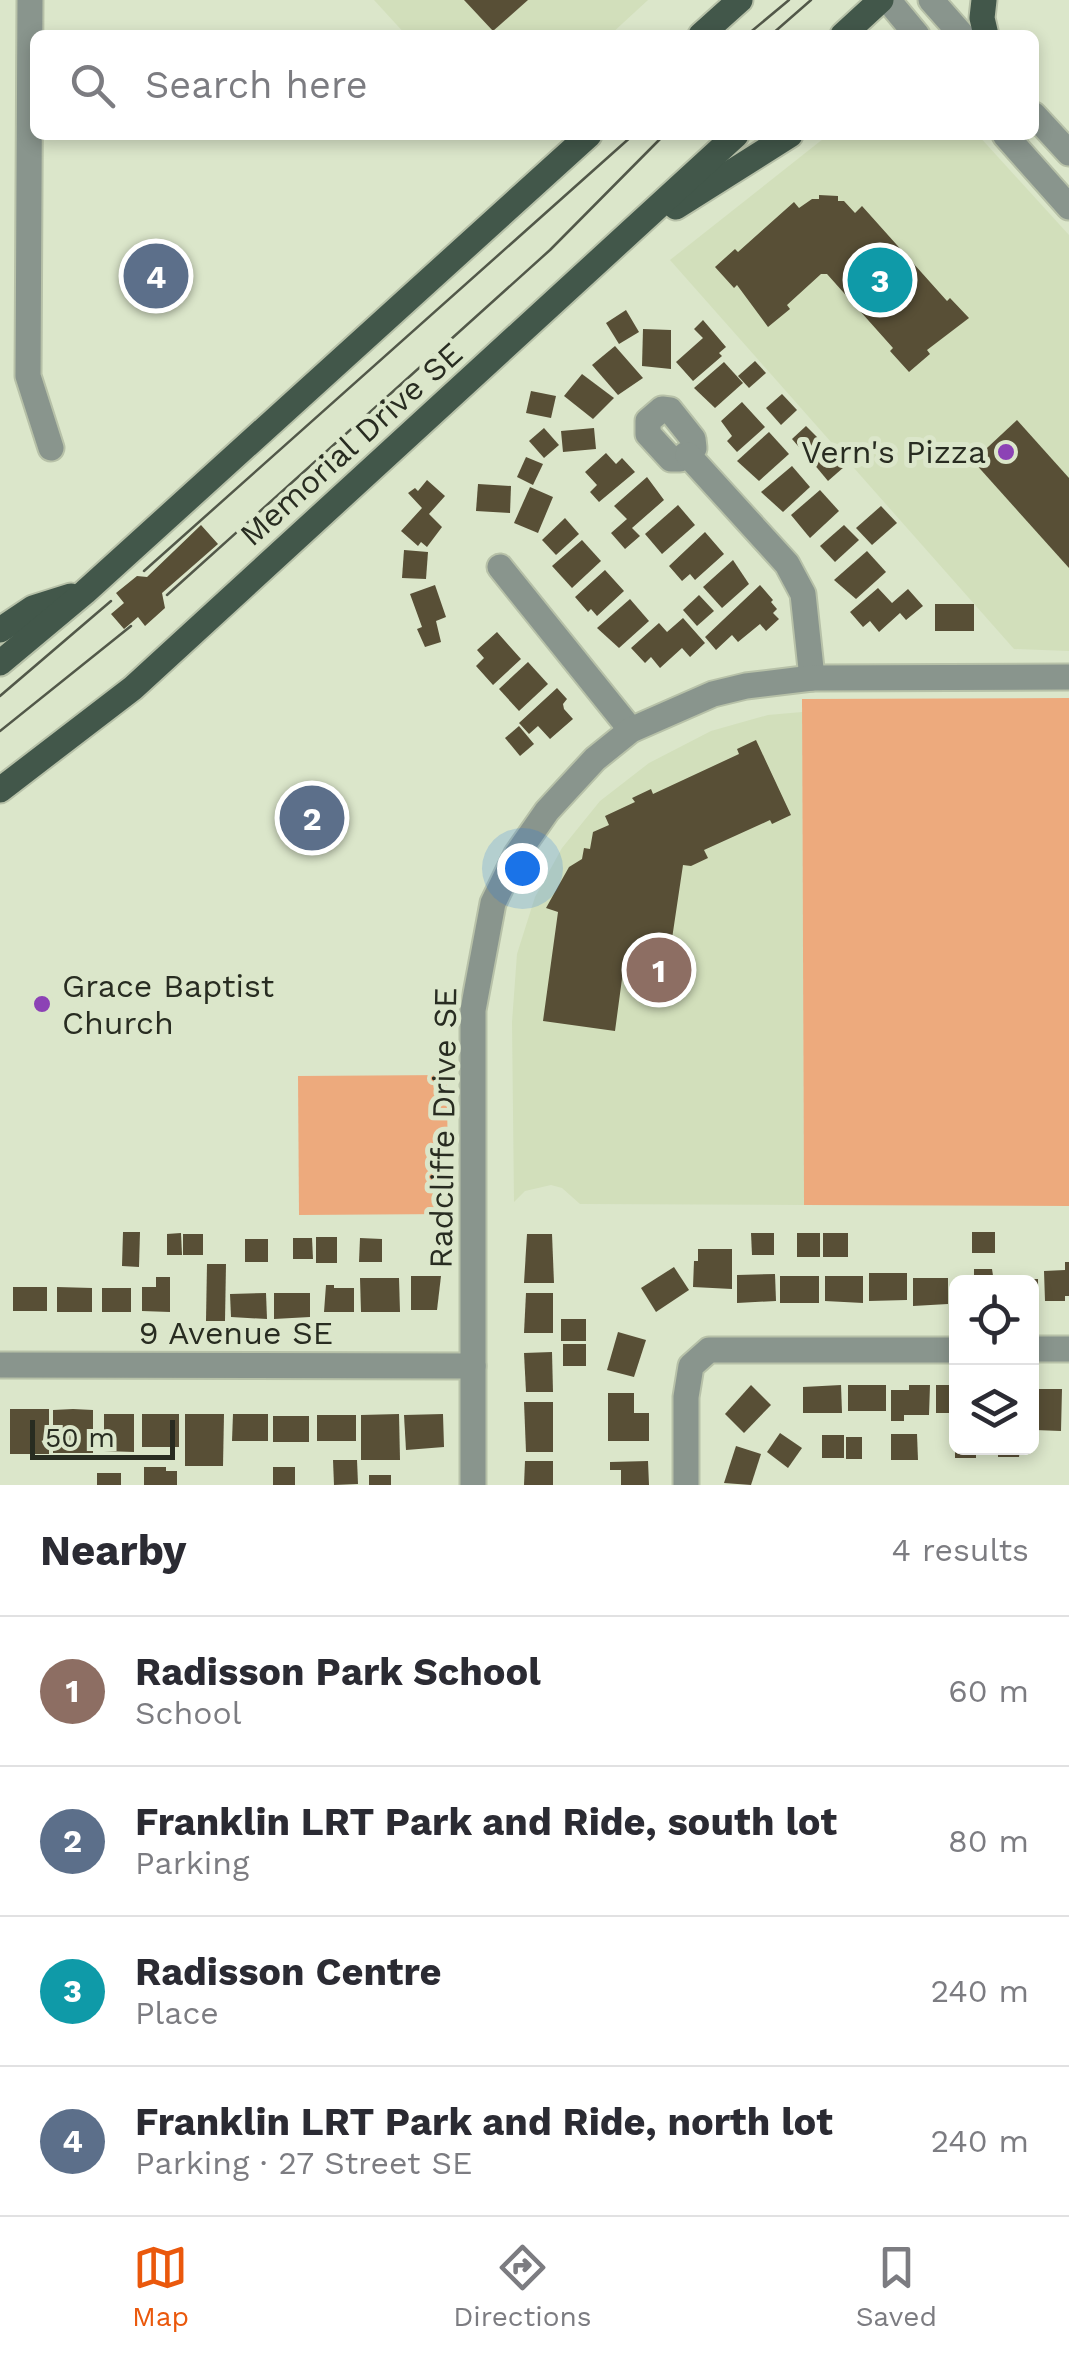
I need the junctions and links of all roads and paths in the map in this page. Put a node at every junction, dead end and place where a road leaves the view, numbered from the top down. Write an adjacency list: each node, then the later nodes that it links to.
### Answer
1 (30, 0): 19 (street)
2 (884, 0): 7 (main road); 8 (street)
3 (931, 0): 9 (street)
4 (984, 0): 10 (main road)
5 (731, 5): 6 (main road)
6 (705, 30)
7 (850, 30)
8 (912, 30)
9 (958, 30)
10 (985, 30)
11 (1039, 120): 16 (street)
12 (583, 140): 22 (main road)
13 (731, 140): 18 (main road, Memorial Drive SE)
14 (782, 140): 18 (main road)
15 (1009, 140): 17 (street)
16 (1069, 153)
17 (1069, 207)
18 (636, 227): 28 (main road, Memorial Drive SE)
19 (51, 448)
20 (688, 455): 26 (street)
21 (500, 567): 27 (street)
22 (85, 592): 23 (main road); 24 (main road)
23 (0, 630)
24 (0, 663)
25 (1069, 677): 26 (street, Radcliffe Drive SE)
26 (812, 678): 27 (street, Radcliffe Drive SE)
27 (632, 730): 33 (street, Radcliffe Drive SE)
28 (0, 790)
29 (1039, 1349): 30 (street)
30 (1069, 1349)
31 (949, 1350): 35 (street)
32 (0, 1365): 33 (street, 9 Avenue SE)
33 (472, 1366): 34 (street, Radcliffe Drive SE)
34 (474, 1485)
35 (686, 1485)

